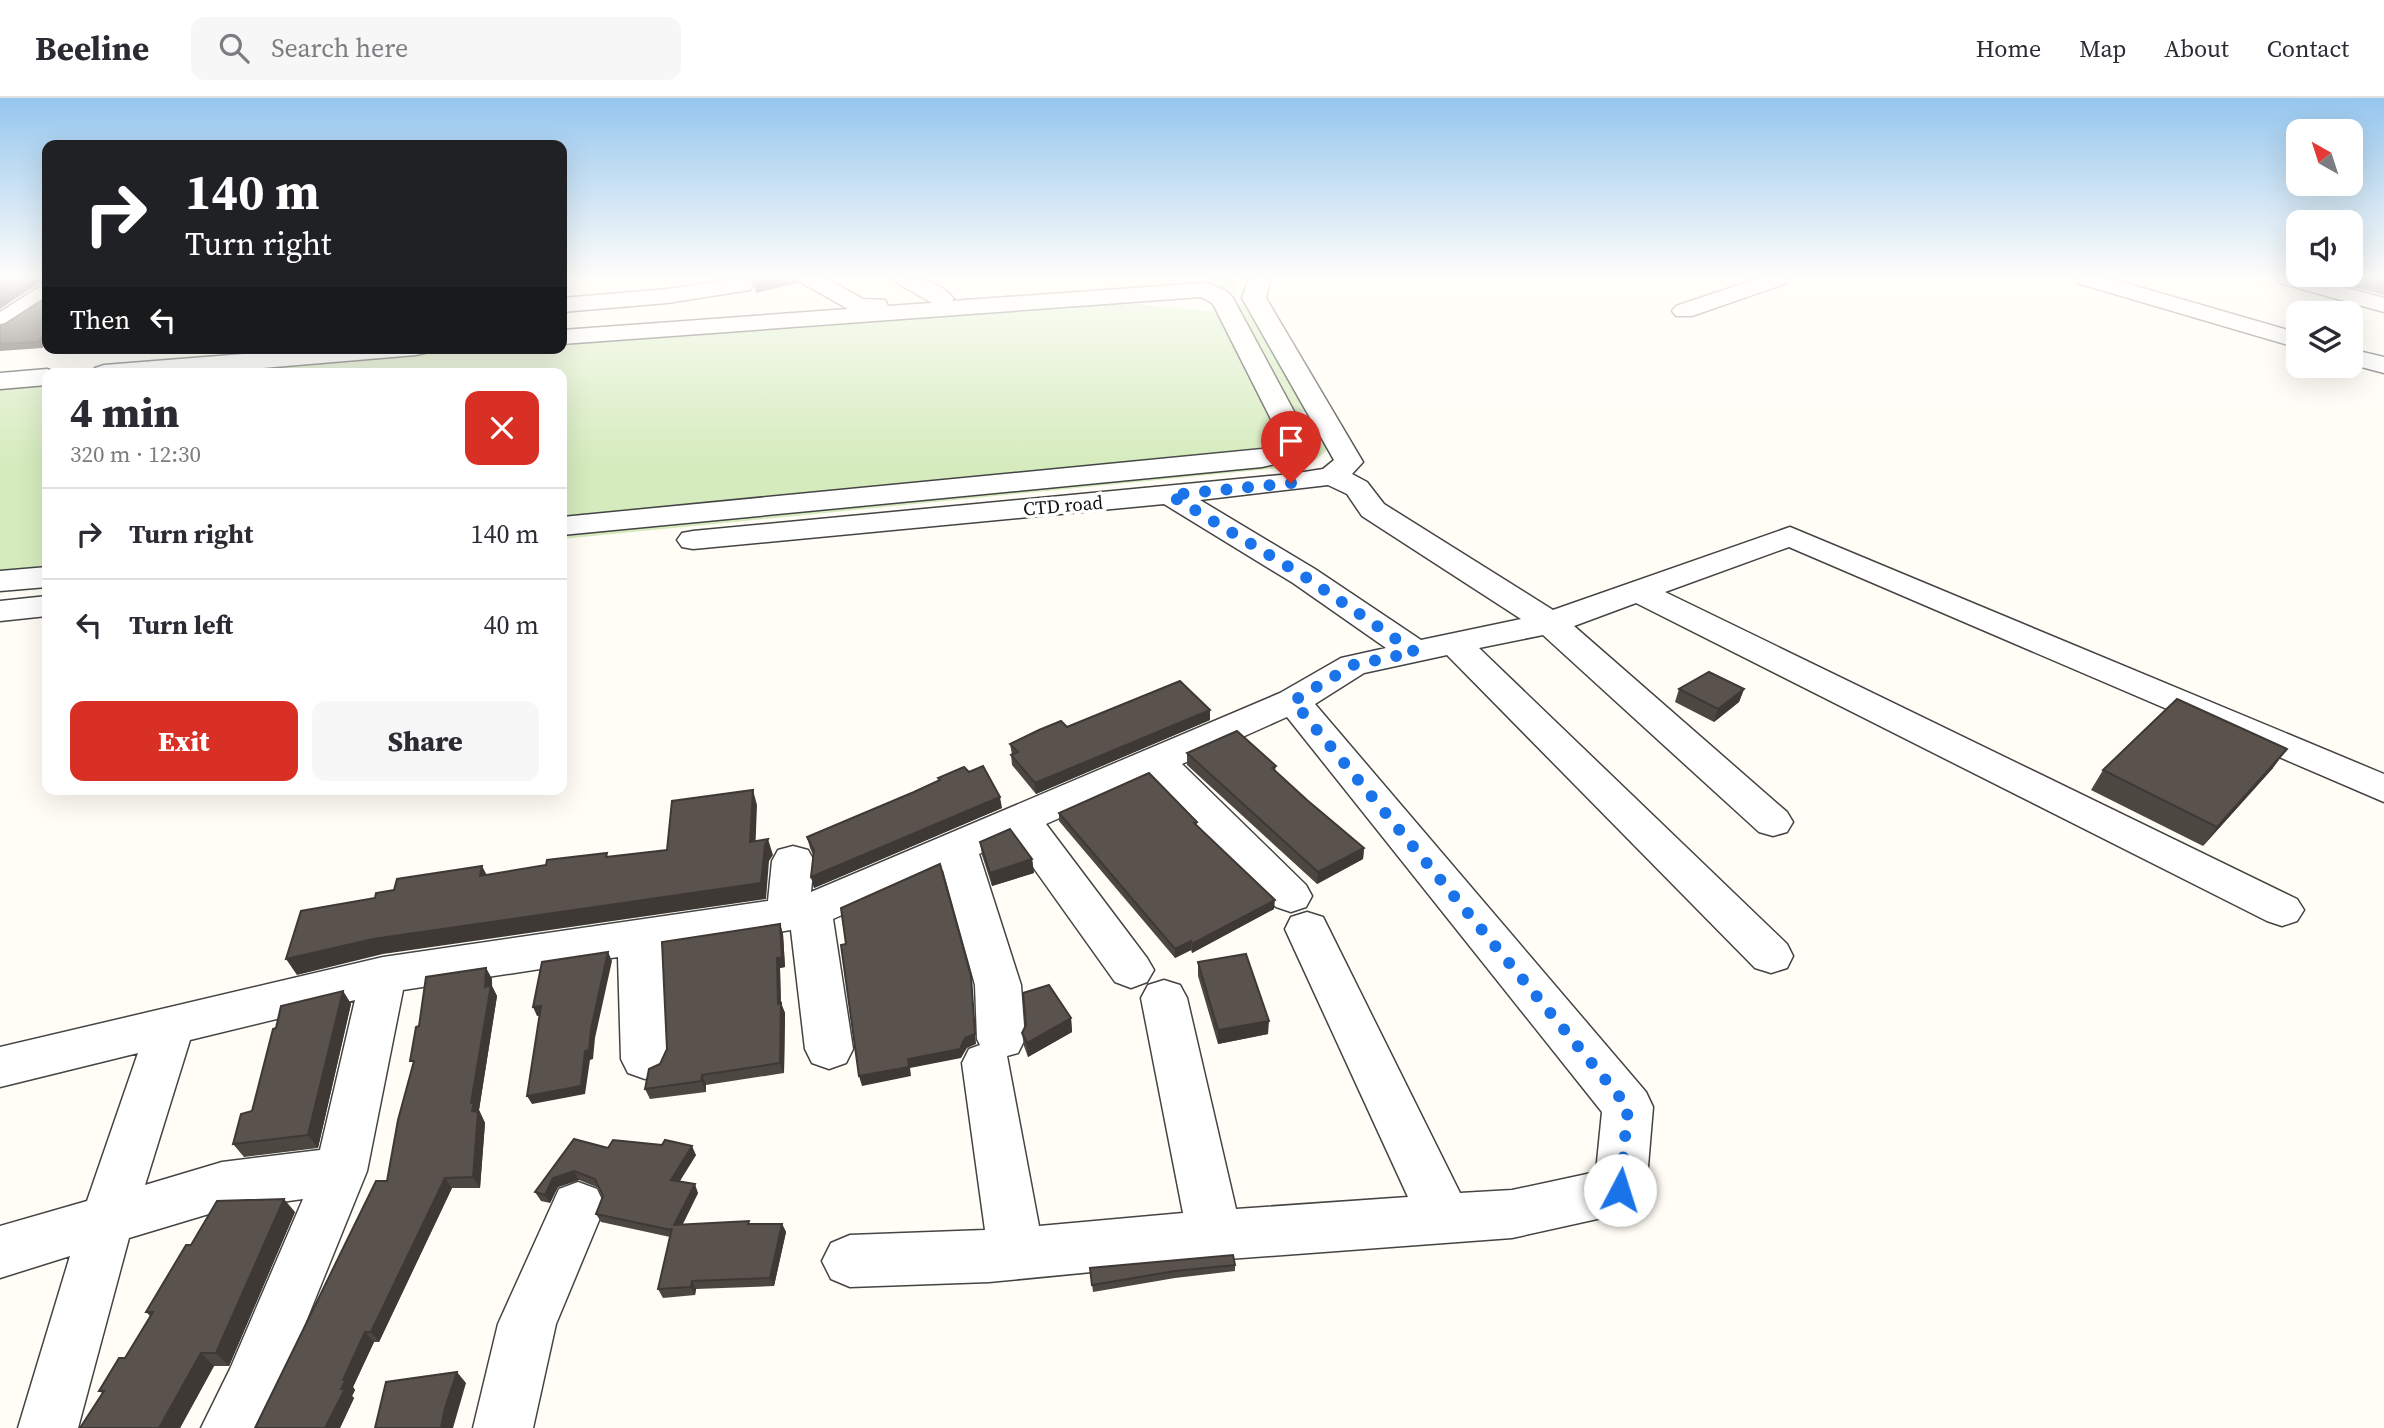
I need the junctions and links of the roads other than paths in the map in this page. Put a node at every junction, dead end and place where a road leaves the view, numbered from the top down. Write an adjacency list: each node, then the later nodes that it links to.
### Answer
1 (1247, 340): 11 (street)
2 (1278, 340): 9 (street)
3 (341, 354): 6 (street)
4 (2363, 359): 5 (street)
5 (2384, 365)
6 (166, 368)
7 (42, 377): 8 (street)
8 (0, 381)
9 (1332, 476): 10 (street, CTD road); 18 (street)
10 (1170, 495): 12 (street, CTD road); 20 (street)
11 (567, 525)
12 (567, 553)
13 (42, 577): 14 (street)
14 (0, 581)
15 (1637, 590): 18 (street); 23 (street); 28 (street)
16 (42, 607): 17 (street)
17 (0, 611)
18 (1550, 623): 19 (street); 25 (street)
19 (1454, 643): 20 (street); 31 (street)
20 (1415, 652): 21 (street)
21 (1293, 701): 22 (street); 40 (street)
22 (1157, 762): 24 (street); 40 (street)
23 (2384, 789)
24 (1021, 821): 26 (street); 41 (street)
25 (1773, 822)
26 (956, 848): 29 (street); 43 (street)
27 (793, 861): 29 (street)
28 (2282, 910)
29 (799, 913): 30 (street); 34 (street)
30 (640, 937): 32 (street); 35 (street)
31 (1771, 956)
32 (383, 975): 33 (street); 37 (street)
33 (171, 1026): 36 (street); 39 (street)
34 (829, 1049)
35 (645, 1059)
36 (0, 1067)
37 (341, 1171): 39 (street); 46 (street)
38 (578, 1206): 47 (street)
39 (108, 1218): 42 (street); 45 (street)
40 (1445, 1219): 41 (street)
41 (1215, 1235): 43 (street)
42 (0, 1252)
43 (1016, 1254): 44 (street)
44 (850, 1261)
45 (48, 1428)
46 (231, 1428)
47 (503, 1428)

